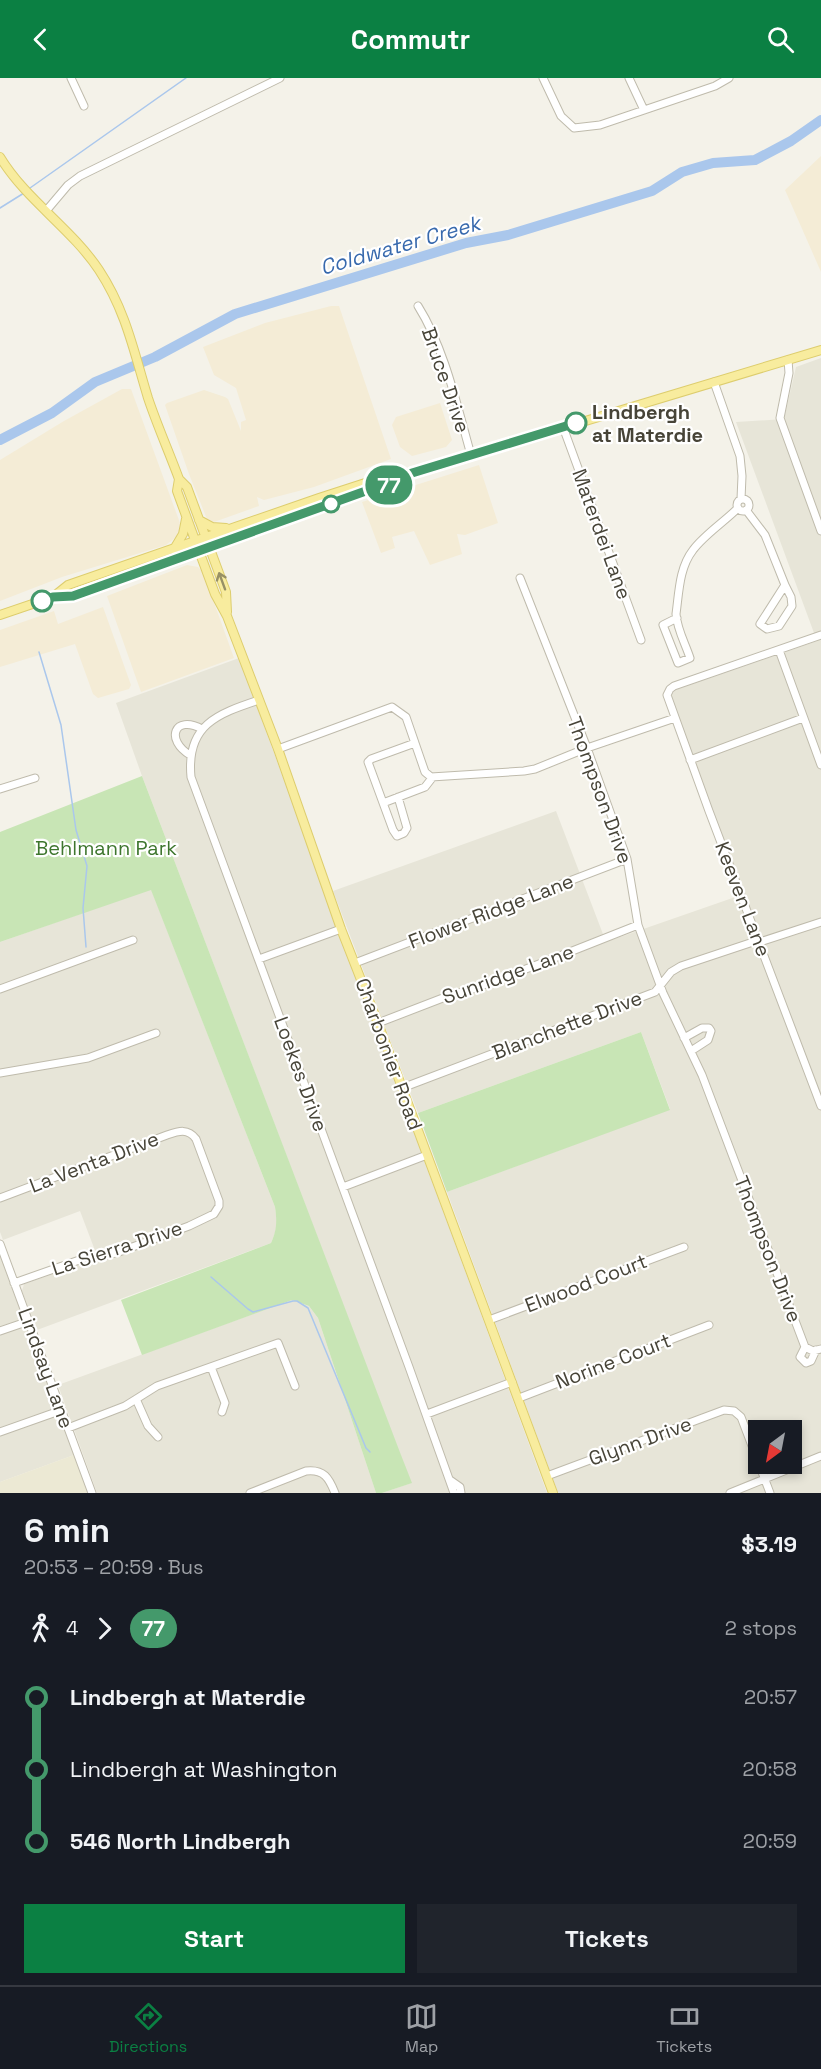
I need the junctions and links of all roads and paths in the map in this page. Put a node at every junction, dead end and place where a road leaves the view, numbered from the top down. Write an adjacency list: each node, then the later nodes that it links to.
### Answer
1 (71, 78): 6 (street)
2 (280, 78): 9 (street)
3 (543, 78): 7 (street)
4 (629, 78): 7 (street)
5 (729, 78): 7 (street)
6 (84, 106)
7 (644, 110)
8 (0, 157): 9 (main road)
9 (43, 209): 17 (main road)
10 (418, 306): 15 (street, Bruce Drive)
11 (821, 350): 12 (main road)
12 (788, 360): 13 (main road); 24 (street)
13 (714, 382): 14 (main road); 18 (street)
14 (563, 428): 15 (main road); 39 (street, Materdei Lane)
15 (471, 455): 16 (main road)
16 (412, 473): 23 (main road); 27 (main road)
17 (178, 479): 21 (main road, Charbonier Road); 22 (main road, Charbonier Road)
18 (741, 499): 19 (street); 20 (street)
19 (738, 508): 20 (street); 37 (street)
20 (746, 510): 33 (street)
21 (186, 516): 26 (main road, Charbonier Road); 28 (main road)
22 (199, 520): 23 (main road); 25 (main road, Charbonier Road)
23 (229, 529): 25 (main road)
24 (821, 531)
25 (206, 537): 26 (main road); 27 (main road, Charbonier Road)
26 (195, 541): 28 (main road); 29 (main road, Charbonier Road)
27 (209, 548): 29 (main road); 36 (main road, Charbonier Road, one-way to 27)
28 (173, 549): 34 (main road)
29 (199, 551): 30 (main road); 31 (main road, Charbonier Road)
30 (177, 559): 31 (main road); 34 (main road)
31 (206, 568): 36 (main road, Charbonier Road)
32 (520, 578): 46 (street, Thompson Drive)
33 (786, 585): 33 (street)
34 (53, 597): 35 (main road)
35 (0, 615)
36 (227, 615): 41 (main road, Charbonier Road)
37 (677, 618): 37 (street)
38 (821, 635): 40 (street)
39 (641, 640)
40 (779, 650): 42 (street, Keeven Lane); 43 (street)
41 (259, 700): 44 (street); 47 (main road, Charbonier Road)
42 (675, 718): 46 (street); 49 (street, Keeven Lane)
43 (803, 718): 49 (street); 50 (street)
44 (202, 729): 48 (street); 48 (street)
45 (415, 743): 47 (street); 52 (street); 55 (street)
46 (586, 748): 52 (street); 56 (street, Thompson Drive)
47 (278, 749): 59 (main road, Charbonier Road)
48 (190, 755): 62 (street, Loekes Drive)
49 (690, 760): 61 (street, Keeven Lane)
50 (821, 765)
51 (35, 777): 53 (street)
52 (432, 778): 54 (street)
53 (0, 789)
54 (398, 797): 55 (street); 55 (street)
55 (383, 803)
56 (627, 859): 58 (street, Thompson Drive); 63 (street, Flower Ridge Lane)
57 (821, 922): 61 (street, Blanchette Drive)
58 (638, 925): 64 (street, Thompson Drive); 66 (street, Sunridge Lane)
59 (341, 929): 62 (street); 63 (main road, Charbonier Road)
60 (133, 940): 65 (street)
61 (759, 940): 64 (street, Blanchette Drive); 72 (street, Keeven Lane)
62 (259, 959): 74 (street, Loekes Drive)
63 (355, 963): 66 (main road, Charbonier Road)
64 (660, 985): 68 (street, Thompson Drive); 71 (street, Blanchette Drive)
65 (0, 989)
66 (378, 1023): 71 (main road, Charbonier Road)
67 (156, 1033): 70 (street)
68 (684, 1038): 69 (street, Thompson Drive); 69 (street)
69 (691, 1051): 84 (street, Thompson Drive)
70 (0, 1073)
71 (402, 1088): 73 (main road, Charbonier Road)
72 (821, 1106)
73 (427, 1155): 74 (street); 80 (main road, Charbonier Road)
74 (343, 1187): 92 (street, Loekes Drive)
75 (0, 1198): 76 (street, La Venta Drive)
76 (217, 1210): 79 (street, La Sierra Drive)
77 (0, 1244): 79 (street, Lindsay Lane)
78 (684, 1247): 80 (street, Elwood Court)
79 (14, 1282): 81 (street, Lindsay Lane)
80 (489, 1320): 86 (main road, Charbonier Road)
81 (29, 1321): 83 (street); 90 (street, Lindsay Lane)
82 (709, 1325): 88 (street, Norine Court)
83 (0, 1331)
84 (813, 1349)
85 (211, 1367): 87 (street); 89 (street); 91 (street)
86 (512, 1382): 88 (main road, Charbonier Road); 92 (street)
87 (295, 1386)
88 (519, 1398): 97 (main road, Charbonier Road)
89 (136, 1399): 93 (street); 95 (street)
90 (62, 1410): 93 (street, Lindsay Lane); 94 (street)
91 (222, 1412)
92 (427, 1414): 98 (street, Loekes Drive)
93 (68, 1428): 101 (street, Lindsay Lane)
94 (0, 1432)
95 (158, 1437)
96 (821, 1456): 99 (street)
97 (547, 1476): 99 (street, Glynn Drive); 105 (main road, Charbonier Road)
98 (450, 1480): 103 (street, Loekes Drive); 104 (street, Loekes Drive)
99 (765, 1480): 106 (street); 107 (street)
100 (253, 1492): 102 (street)
101 (92, 1493)
102 (335, 1493)
103 (454, 1493)
104 (461, 1493)
105 (553, 1493)
106 (730, 1493)
107 (770, 1493)

